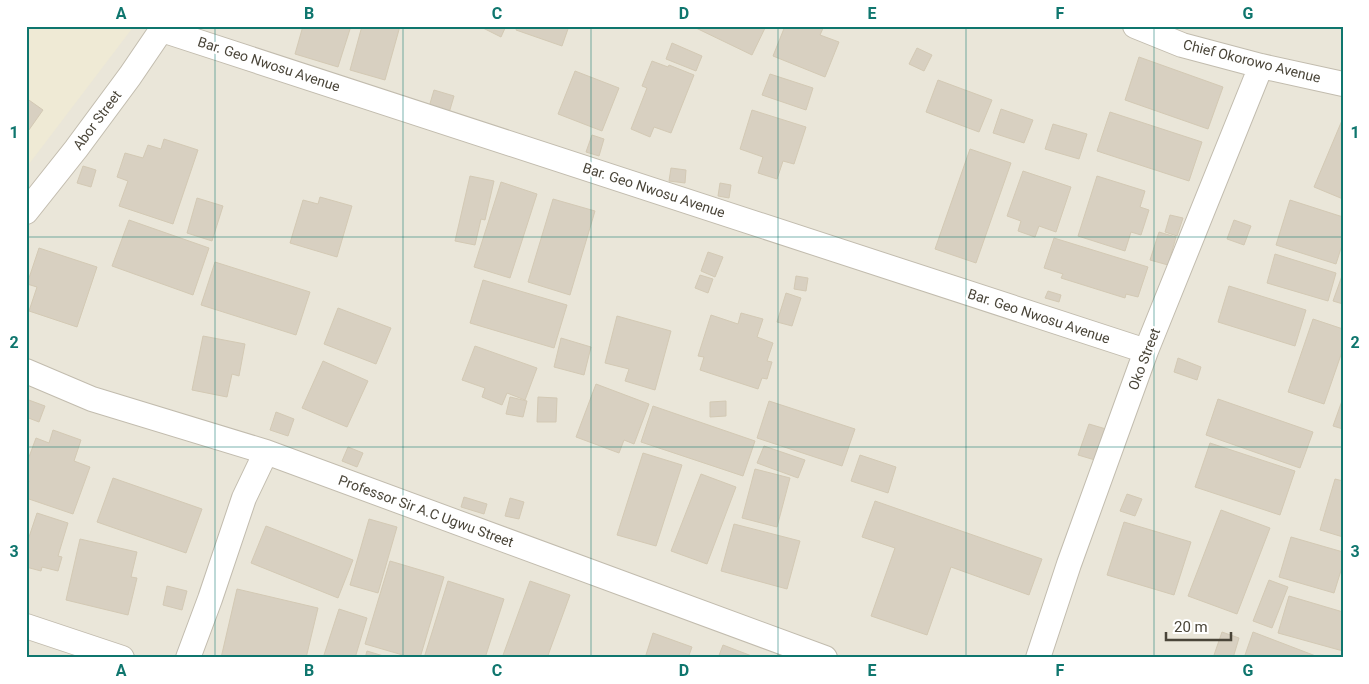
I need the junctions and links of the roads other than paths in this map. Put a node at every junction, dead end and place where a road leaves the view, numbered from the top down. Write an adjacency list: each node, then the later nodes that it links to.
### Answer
1 (1135, 26): 3 (street, Chief Okorowo Avenue)
2 (163, 28): 5 (street, Abor Street); 6 (street, Bar. Geo Nwosu Avenue)
3 (1261, 66): 4 (street, Chief Okorowo Avenue); 6 (street, Oko Street)
4 (1343, 84)
5 (26, 212)
6 (1146, 351): 13 (street, Oko Street)
7 (26, 371): 8 (street, Professor Sir A.C Ugwu Street)
8 (266, 452): 11 (street); 12 (street, Professor Sir A.C Ugwu Street)
9 (26, 626): 10 (street)
10 (122, 658)
11 (188, 658)
12 (825, 658)
13 (1038, 658)

